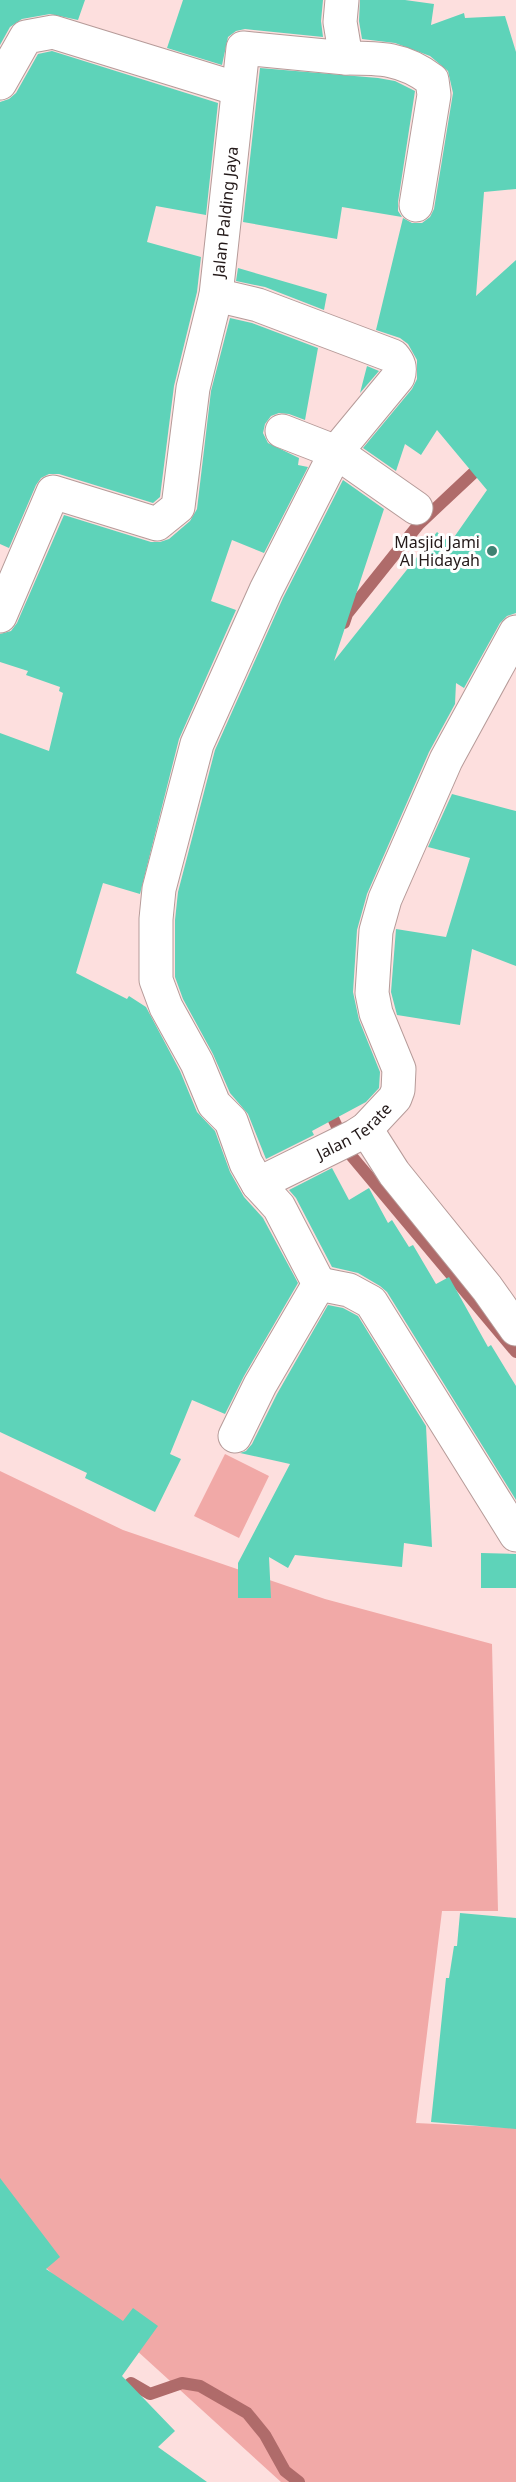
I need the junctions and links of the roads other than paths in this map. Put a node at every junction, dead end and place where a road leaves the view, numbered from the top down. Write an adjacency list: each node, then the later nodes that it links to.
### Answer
1 (342, 0): 2 (street)
2 (346, 58): 4 (street, Jalan Palding Jaya); 5 (street)
3 (0, 83): 4 (street)
4 (238, 89): 6 (street, Jalan Palding Jaya)
5 (416, 205)
6 (216, 295): 8 (street); 10 (street, Jalan Palding Jaya)
7 (282, 431): 8 (street)
8 (336, 452): 9 (street); 14 (street)
9 (416, 508)
10 (12, 557): 11 (street)
11 (0, 616)
12 (516, 632): 13 (street, Jalan Terate)
13 (361, 1132): 14 (street, Jalan Terate); 16 (street)
14 (258, 1184): 15 (street)
15 (319, 1284): 17 (street); 18 (street)
16 (516, 1329)
17 (235, 1436)
18 (516, 1535)

